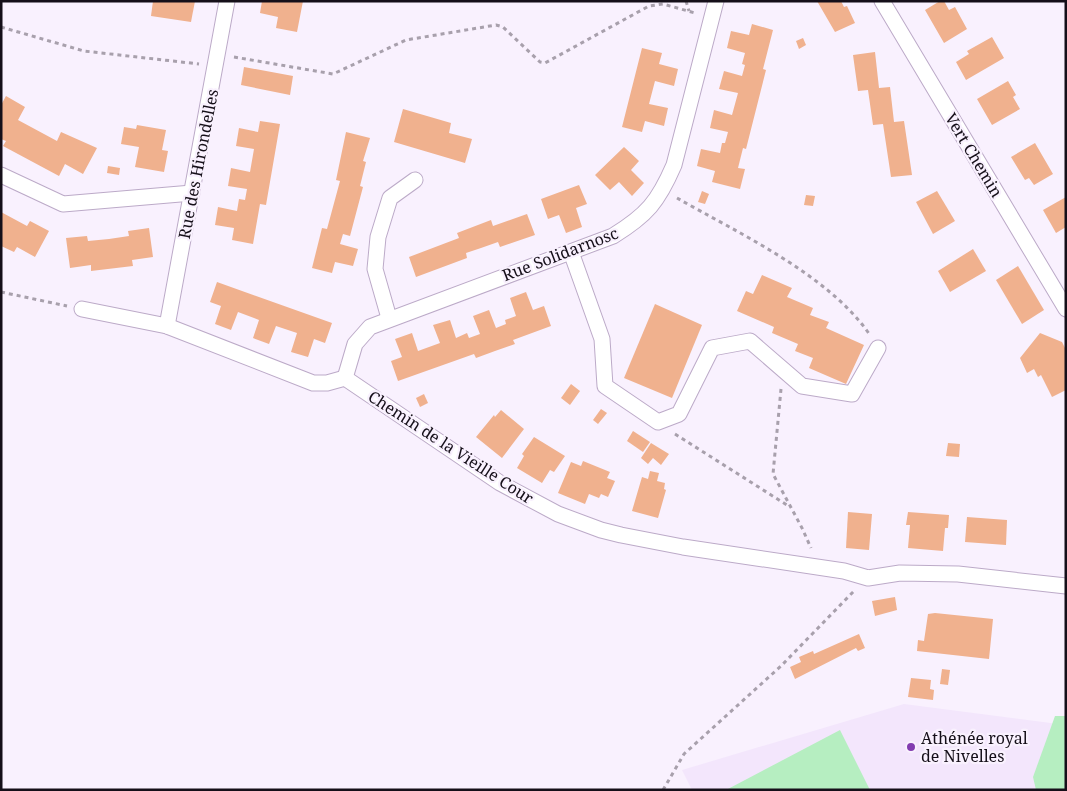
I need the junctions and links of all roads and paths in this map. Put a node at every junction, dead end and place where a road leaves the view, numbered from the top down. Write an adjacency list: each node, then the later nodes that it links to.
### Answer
1 (228, 1): 10 (street, Rue des Hirondelles)
2 (669, 1): 6 (path)
3 (686, 1): 7 (path)
4 (716, 1): 8 (street, Rue Solidarnosc)
5 (882, 1): 18 (street, Vert Chemin)
6 (663, 3): 7 (path); 10 (path)
7 (689, 11): 8 (path)
8 (712, 18): 13 (street, Rue Solidarnosc)
9 (1, 27): 10 (path)
10 (217, 60): 14 (street, Rue des Hirondelles)
11 (1, 175): 14 (street)
12 (415, 180): 20 (street)
13 (664, 190): 15 (street, Rue Solidarnosc); 19 (path)
14 (192, 193): 21 (street, Rue des Hirondelles)
15 (571, 252): 20 (street, Rue Solidarnosc); 25 (street)
16 (1, 292): 17 (path)
17 (82, 309): 21 (street)
18 (1066, 309)
19 (858, 317)
20 (389, 318): 24 (street, Rue Solidarnosc)
21 (167, 326): 24 (street)
22 (878, 348): 23 (street)
23 (782, 369): 25 (street); 26 (path)
24 (345, 378): 27 (street, Chemin de la Vieille Cour)
25 (658, 422): 26 (path)
26 (791, 508): 27 (path)
27 (818, 567): 28 (street, Chemin de la Vieille Cour)
28 (868, 578): 29 (street, Chemin de la Vieille Cour); 30 (path)
29 (1066, 586)
30 (663, 790)

